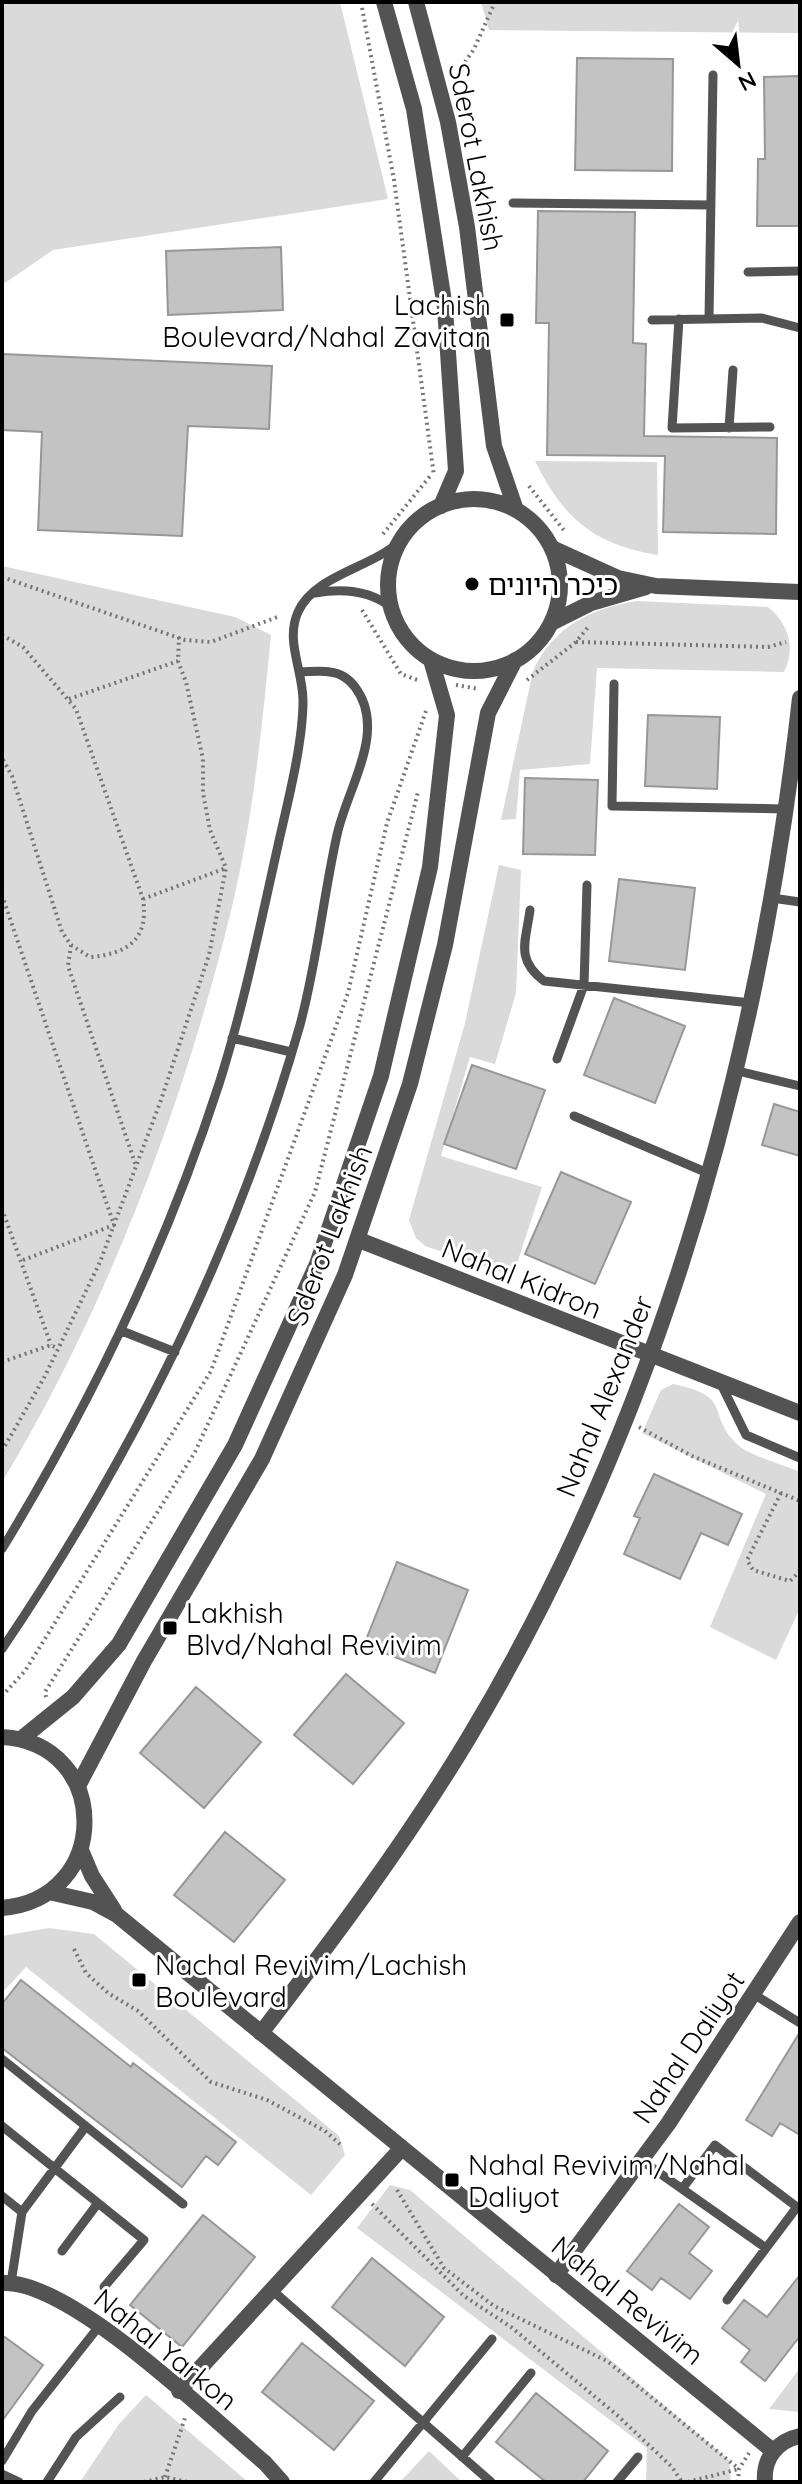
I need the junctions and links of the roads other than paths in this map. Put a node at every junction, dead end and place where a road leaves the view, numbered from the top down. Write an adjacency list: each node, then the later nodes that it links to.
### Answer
1 (384, 2): 15 (street, Sderot Lakhish)
2 (416, 2): 16 (street, Sderot Lakhish)
3 (713, 75): 5 (lane)
4 (513, 203): 5 (lane)
5 (711, 205): 9 (lane)
6 (800, 271): 7 (lane)
7 (748, 272)
8 (679, 319): 9 (lane); 10 (lane); 14 (lane)
9 (709, 319): 11 (lane)
10 (652, 320)
11 (800, 328)
12 (733, 370): 14 (lane)
13 (770, 427): 14 (lane)
14 (729, 428)
15 (441, 506): 16 (street); 17 (street)
16 (516, 510): 18 (street)
17 (400, 541): 21 (lane); 22 (street)
18 (552, 548): 19 (street); 23 (street)
19 (656, 586): 20 (street); 23 (street)
20 (800, 592)
21 (312, 593): 22 (lane); 26 (lane)
22 (391, 607): 24 (street)
23 (551, 623): 25 (street)
24 (431, 660): 25 (street); 53 (street, Sderot Lakhish)
25 (515, 660): 43 (street, Sderot Lakhish)
26 (300, 672): 36 (lane); 37 (lane)
27 (614, 684): 29 (lane)
28 (800, 698): 29 (street, Nahal Alexander)
29 (786, 809): 31 (street, Nahal Alexander)
30 (587, 885): 34 (lane)
31 (772, 898): 32 (lane); 35 (street, Nahal Alexander)
32 (800, 902)
33 (530, 910): 34 (lane)
34 (584, 985): 35 (lane); 38 (lane)
35 (752, 1003): 39 (street, Nahal Alexander)
36 (232, 1038): 37 (lane); 44 (lane)
37 (291, 1052): 45 (lane)
38 (557, 1059)
39 (738, 1071): 40 (lane); 42 (street, Nahal Alexander)
40 (800, 1086)
41 (574, 1116): 42 (lane)
42 (710, 1174): 46 (street, Nahal Alexander)
43 (359, 1240): 46 (street, Nahal Kidron); 54 (street, Sderot Lakhish)
44 (122, 1331): 45 (lane); 50 (lane)
45 (175, 1352): 51 (lane)
46 (650, 1357): 47 (street, Nahal Kidron); 62 (street, Nahal Alexander)
47 (721, 1384): 48 (street, Nahal Kidron); 49 (lane)
48 (800, 1413)
49 (800, 1458)
50 (2, 1549)
51 (2, 1649)
52 (2, 1737): 53 (street)
53 (21, 1739): 54 (street)
54 (78, 1786): 55 (street)
55 (81, 1850): 56 (street); 58 (street, Nahal Revivim)
56 (49, 1892): 57 (street); 58 (street, Nahal Revivim)
57 (2, 1908)
58 (117, 1915): 62 (street, Nahal Revivim)
59 (800, 1922): 60 (street, Nahal Daliyot)
60 (755, 1995): 61 (lane); 67 (street, Nahal Daliyot)
61 (798, 2018)
62 (261, 2033): 66 (street, Nahal Revivim)
63 (2, 2059): 65 (lane)
64 (2, 2126): 68 (lane)
65 (86, 2126): 68 (lane); 72 (lane)
66 (401, 2149): 76 (street, Nahal Revivim); 79 (street)
67 (641, 2160): 69 (lane); 76 (street, Nahal Daliyot)
68 (56, 2167): 71 (lane); 73 (lane)
69 (682, 2189): 74 (lane); 74 (lane)
70 (2, 2196): 73 (lane)
71 (98, 2203): 75 (lane); 78 (lane)
72 (183, 2204)
73 (22, 2212): 77 (lane)
74 (766, 2248): 80 (lane)
75 (62, 2251)
76 (556, 2275): 88 (street, Nahal Revivim)
77 (7, 2283): 81 (street, Nahal Yarkon)
78 (104, 2287)
79 (273, 2291): 84 (street); 86 (lane)
80 (727, 2300)
81 (100, 2325): 84 (street, Nahal Yarkon); 91 (lane)
82 (492, 2339): 86 (lane)
83 (531, 2373): 89 (lane)
84 (185, 2396): 95 (street, Nahal Yarkon)
85 (120, 2397): 94 (lane)
86 (422, 2421): 89 (lane); 96 (lane)
87 (800, 2436): 88 (street)
88 (773, 2451): 99 (street)
89 (462, 2457): 97 (lane)
90 (638, 2457): 98 (lane)
91 (2, 2461)
92 (2, 2474): 93 (lane)
93 (19, 2482)
94 (47, 2482)
95 (282, 2482)
96 (374, 2482)
97 (491, 2482)
98 (617, 2482)
99 (765, 2482)

